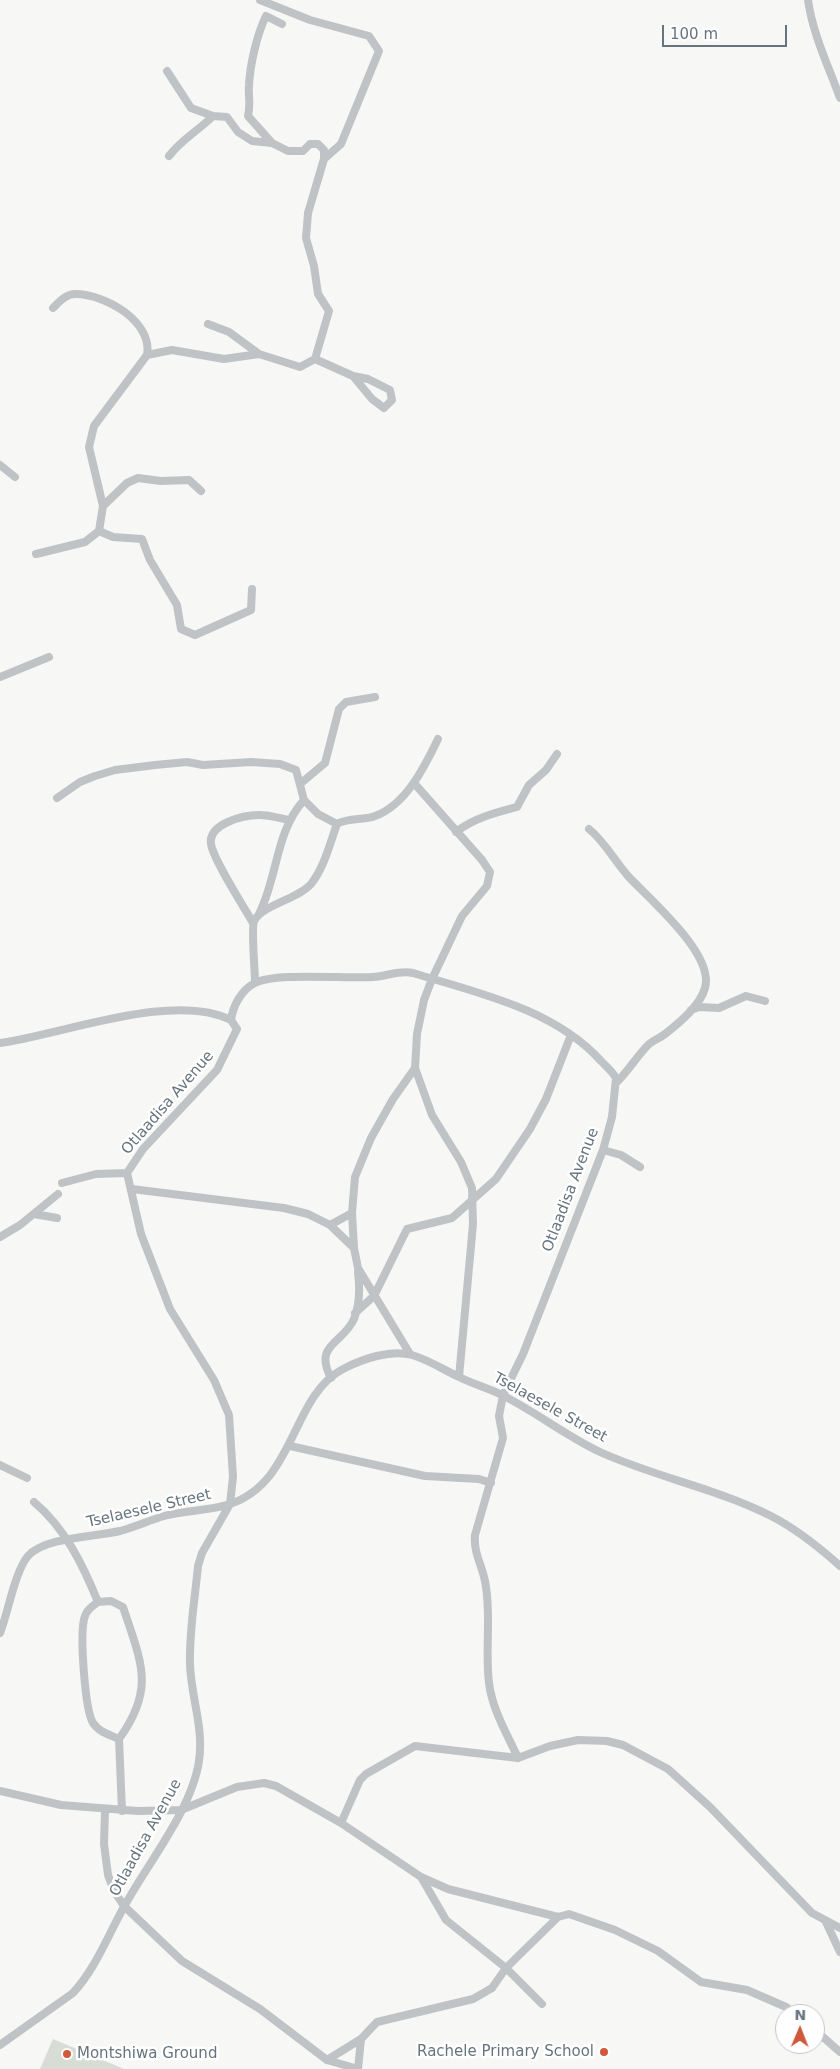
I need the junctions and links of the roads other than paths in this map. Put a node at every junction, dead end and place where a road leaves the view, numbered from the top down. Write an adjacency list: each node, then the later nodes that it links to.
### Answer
1 (260, 0): 9 (street)
2 (808, 0): 5 (street)
3 (282, 24): 7 (street)
4 (167, 72): 6 (street)
5 (840, 98)
6 (213, 116): 7 (street); 8 (street)
7 (272, 143): 9 (street)
8 (169, 156)
9 (324, 159): 14 (street)
10 (53, 308): 13 (street)
11 (208, 324): 12 (street)
12 (259, 354): 13 (street); 14 (street)
13 (147, 355): 19 (street)
14 (315, 359): 15 (street)
15 (353, 376): 15 (street)
16 (0, 465): 17 (street)
17 (15, 477)
18 (201, 491): 19 (street)
19 (103, 506): 20 (street)
20 (99, 531): 21 (street); 22 (street)
21 (36, 554)
22 (252, 589)
23 (49, 657): 24 (street)
24 (0, 677)
25 (375, 697): 29 (street)
26 (438, 738): 28 (street)
27 (557, 754): 35 (street)
28 (414, 783): 33 (street); 35 (street)
29 (300, 784): 30 (street); 31 (street)
30 (58, 798)
31 (304, 800): 32 (street); 33 (street)
32 (289, 820): 36 (street); 37 (street)
33 (337, 824): 36 (street)
34 (589, 829): 41 (street)
35 (456, 832): 38 (street)
36 (259, 914): 37 (street)
37 (253, 922): 39 (street)
38 (432, 979): 39 (street); 43 (street); 45 (street)
39 (255, 982): 42 (street, Otlaadisa Avenue)
40 (765, 1001): 41 (street)
41 (689, 1011): 46 (street)
42 (231, 1020): 44 (street); 49 (street, Otlaadisa Avenue)
43 (571, 1035): 46 (street); 53 (street)
44 (0, 1043)
45 (415, 1068): 53 (street); 54 (street)
46 (617, 1082): 47 (street, Otlaadisa Avenue)
47 (603, 1150): 48 (street); 66 (street, Otlaadisa Avenue)
48 (640, 1167)
49 (127, 1173): 50 (street); 51 (street, Otlaadisa Avenue)
50 (62, 1183)
51 (132, 1189): 57 (street); 72 (street, Otlaadisa Avenue)
52 (58, 1194): 55 (street)
53 (473, 1199): 61 (street); 64 (street)
54 (352, 1213): 57 (street); 59 (street)
55 (34, 1214): 56 (street); 58 (street)
56 (58, 1218)
57 (330, 1225): 59 (street)
58 (0, 1237)
59 (354, 1248): 60 (street)
60 (358, 1268): 61 (street); 62 (street)
61 (374, 1296): 62 (street); 63 (street)
62 (355, 1313): 65 (street)
63 (410, 1354): 64 (street, Tselaesele Street); 65 (street, Tselaesele Street)
64 (459, 1377): 66 (street, Tselaesele Street)
65 (331, 1378): 67 (street, Tselaesele Street)
66 (503, 1395): 70 (street, Otlaadisa Avenue); 74 (street, Tselaesele Street)
67 (290, 1446): 70 (street); 72 (street, Tselaesele Street)
68 (0, 1465): 69 (street)
69 (27, 1478)
70 (491, 1483): 78 (street, Otlaadisa Avenue)
71 (34, 1502): 73 (street)
72 (230, 1504): 73 (street, Tselaesele Street); 81 (street, Otlaadisa Avenue)
73 (67, 1541): 75 (street); 76 (street, Tselaesele Street)
74 (840, 1566)
75 (98, 1602): 77 (street); 77 (street)
76 (0, 1634)
77 (119, 1739): 82 (street)
78 (518, 1758): 83 (street); 87 (street)
79 (0, 1791): 80 (street)
80 (105, 1810): 82 (street); 85 (street)
81 (181, 1810): 82 (street); 83 (street); 85 (street, Otlaadisa Avenue)
82 (122, 1811)
83 (341, 1823): 84 (street)
84 (420, 1877): 86 (street); 90 (street)
85 (124, 1906): 95 (street, Otlaadisa Avenue); 97 (street)
86 (558, 1917): 90 (street); 92 (street)
87 (826, 1922): 88 (street); 89 (street)
88 (840, 1928)
89 (840, 1952)
90 (506, 1968): 91 (street); 93 (street)
91 (542, 2004)
92 (779, 2004)
93 (361, 2039): 97 (street); 98 (street)
94 (825, 2039): 96 (street)
95 (0, 2045)
96 (840, 2052)
97 (327, 2060): 98 (street)
98 (358, 2069)

